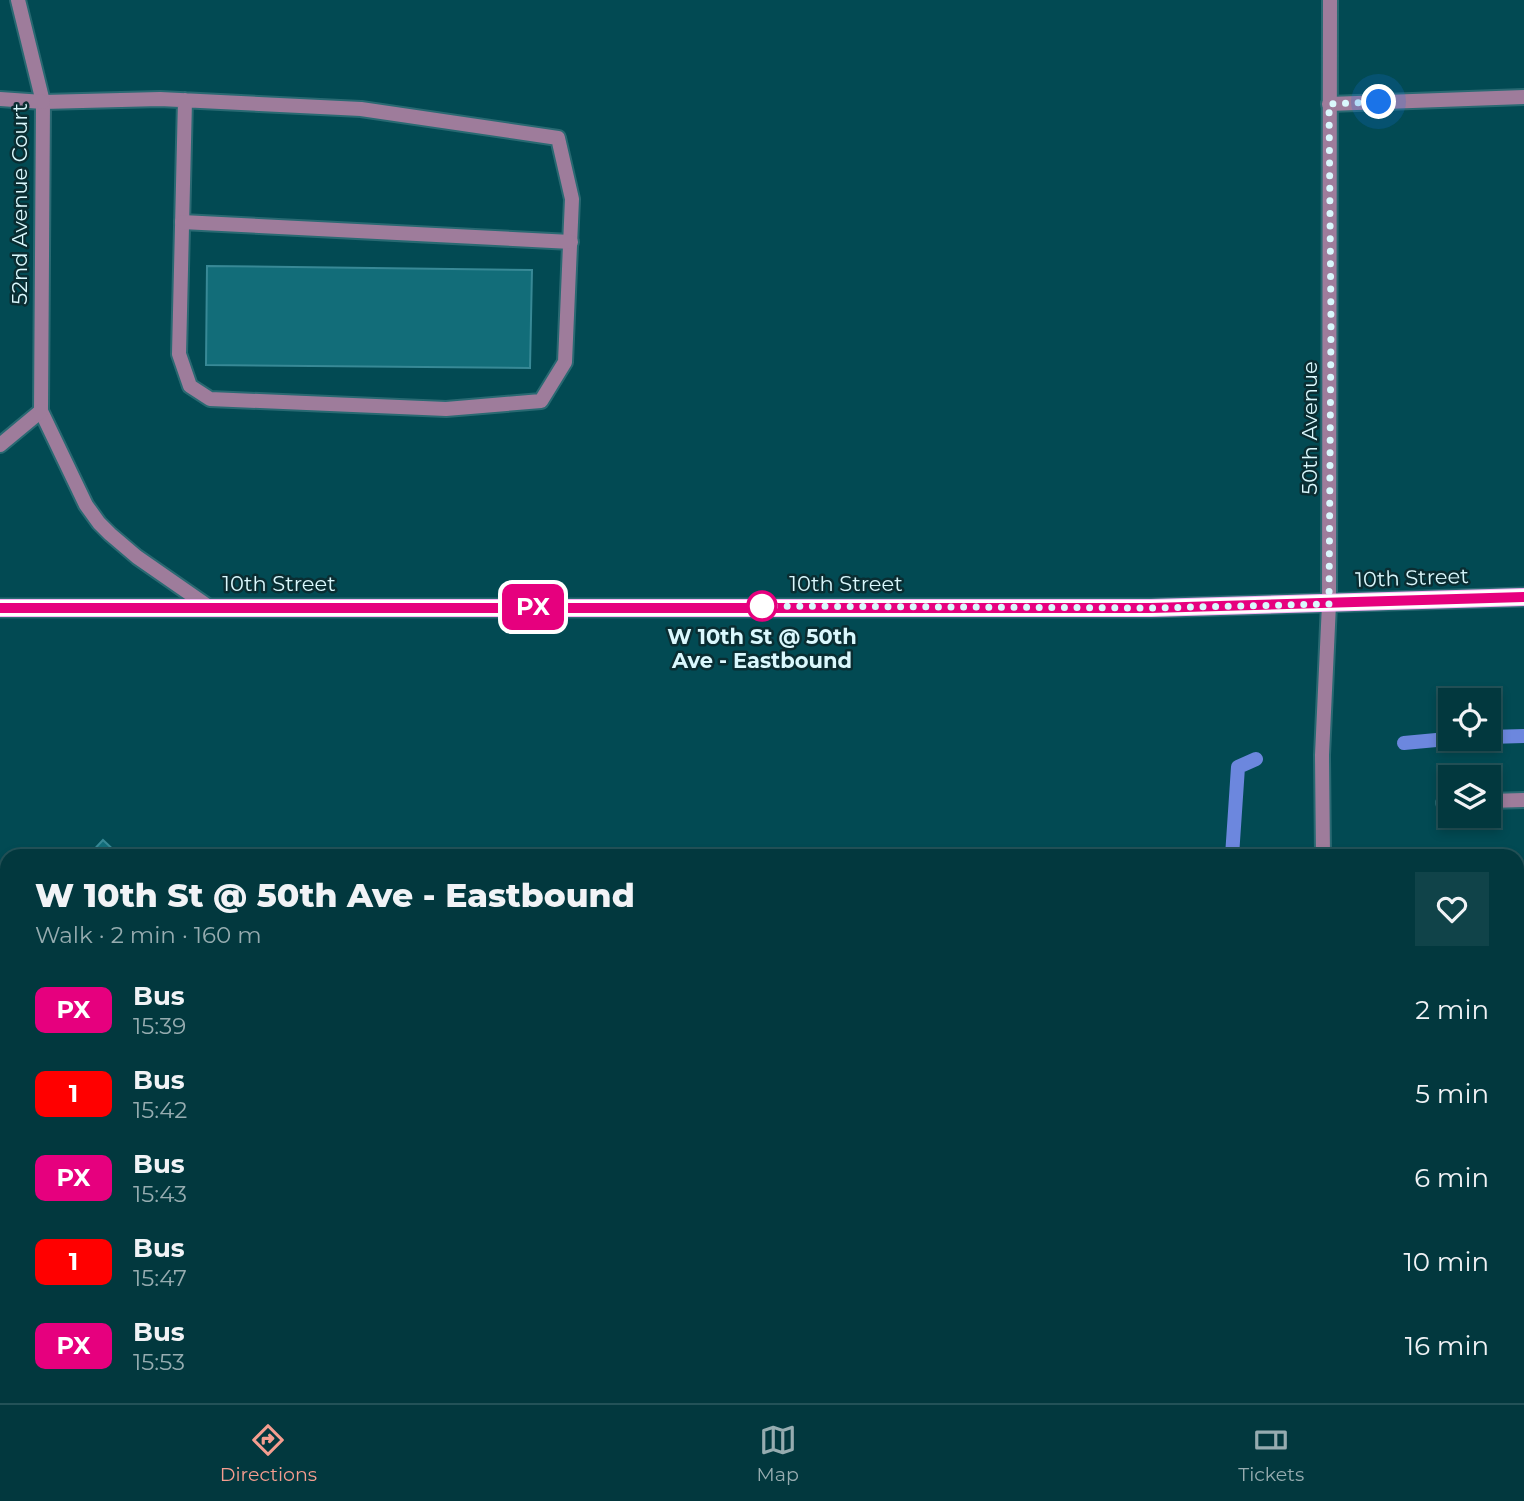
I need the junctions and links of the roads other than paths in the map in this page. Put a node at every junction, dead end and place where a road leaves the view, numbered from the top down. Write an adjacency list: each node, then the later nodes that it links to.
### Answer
1 (18, 0): 6 (street, 52nd Avenue Court)
2 (1330, 0): 7 (street, 50th Avenue)
3 (1524, 97): 7 (street)
4 (0, 99): 6 (street)
5 (185, 100): 6 (street); 8 (street); 9 (street)
6 (43, 102): 10 (street, 52nd Avenue Court)
7 (1329, 104): 13 (street, 50th Avenue)
8 (182, 222): 9 (street); 9 (street)
9 (570, 243)
10 (41, 411): 11 (street); 14 (street, 52nd Avenue Court)
11 (0, 445)
12 (1524, 597): 13 (main road, 10th Street)
13 (1329, 604): 14 (main road, 10th Street); 18 (street, 50th Avenue)
14 (209, 607): 15 (main road, 10th Street)
15 (0, 608)
16 (1524, 800): 17 (street)
17 (1501, 801)
18 (1323, 849)

